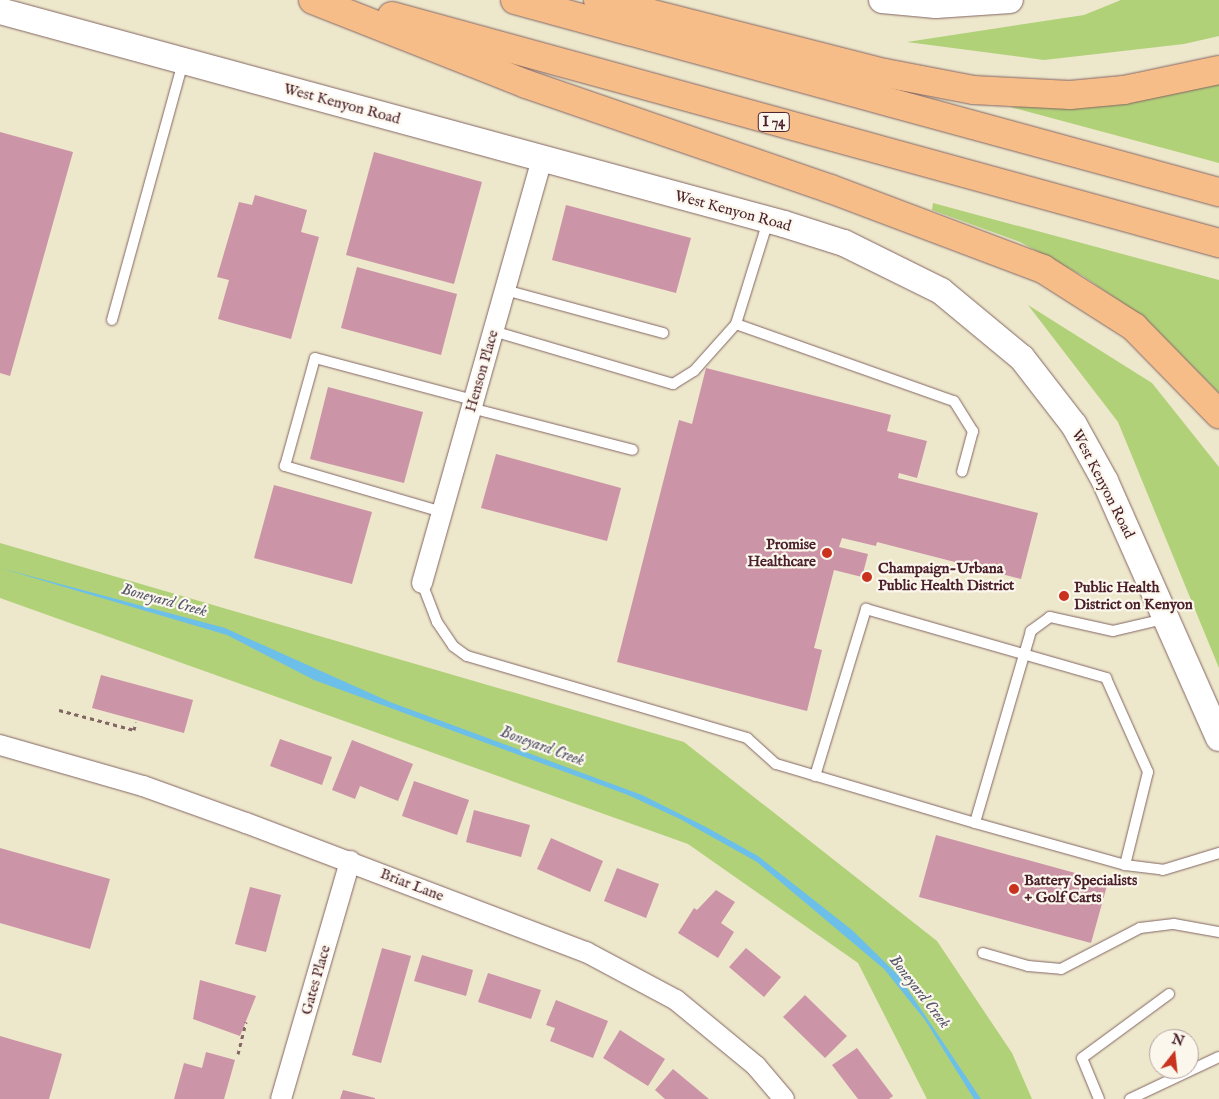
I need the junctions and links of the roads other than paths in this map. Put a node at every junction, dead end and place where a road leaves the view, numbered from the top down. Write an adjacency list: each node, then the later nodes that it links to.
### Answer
1 (313, 0): 20 (highway)
2 (330, 0): 13 (highway, I 74)
3 (515, 0): 11 (highway)
4 (598, 0): 9 (highway)
5 (882, 0): 6 (street)
6 (1010, 0)
7 (0, 11): 8 (street, West Kenyon Road)
8 (183, 61): 10 (street, West Kenyon Road); 15 (lane)
9 (1219, 70)
10 (542, 159): 12 (street, West Kenyon Road); 14 (street, Henson Place)
11 (1219, 192)
12 (768, 220): 16 (lane); 25 (street, West Kenyon Road)
13 (1219, 243)
14 (505, 290): 17 (street, Henson Place); 18 (lane)
15 (112, 320)
16 (736, 324): 17 (lane); 22 (lane)
17 (493, 331): 19 (street, Henson Place)
18 (663, 333)
19 (472, 404): 21 (lane); 23 (street, Henson Place); 23 (lane)
20 (1219, 414)
21 (633, 450)
22 (962, 472)
23 (442, 512): 24 (street, Henson Place)
24 (422, 583): 29 (lane)
25 (1166, 619): 26 (lane); 27 (street, West Kenyon Road)
26 (1023, 656): 29 (lane); 30 (lane); 33 (lane)
27 (1219, 738)
28 (0, 745): 32 (street, Briar Lane)
29 (815, 776): 30 (lane)
30 (975, 823): 33 (lane)
31 (1219, 853): 33 (lane)
32 (350, 861): 38 (street, Gates Place); 39 (street, Briar Lane)
33 (1125, 865)
34 (1219, 932): 35 (lane)
35 (982, 953)
36 (1169, 994): 40 (lane)
37 (1219, 1056): 41 (lane)
38 (281, 1099)
39 (784, 1099)
40 (1099, 1099)
41 (1130, 1099)

